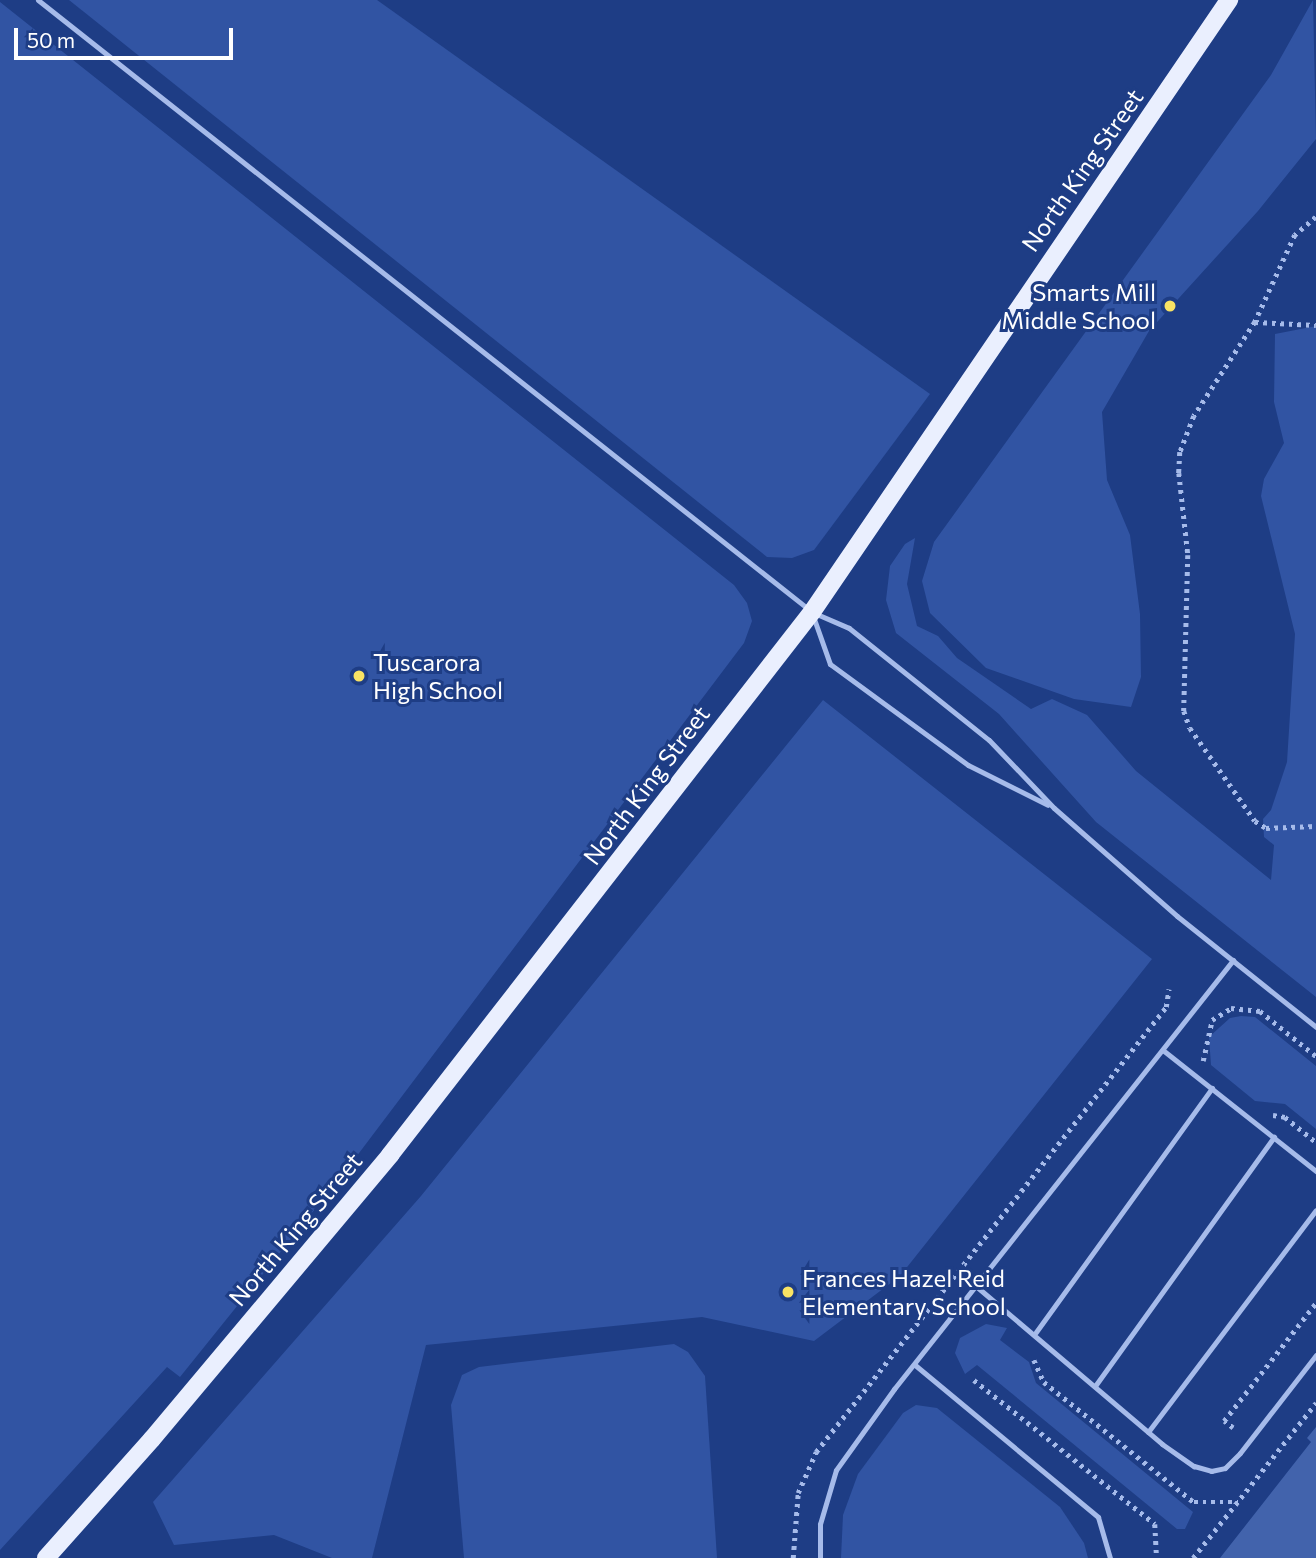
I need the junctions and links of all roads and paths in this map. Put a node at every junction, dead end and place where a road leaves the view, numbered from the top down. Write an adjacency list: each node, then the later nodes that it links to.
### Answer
1 (38, 0): 6 (lane)
2 (1229, 0): 6 (main road, North King Street)
3 (1316, 217): 4 (path)
4 (1255, 321): 5 (path); 8 (path)
5 (1316, 325)
6 (812, 612): 7 (lane); 7 (lane); 30 (main road, North King Street)
7 (1054, 808): 9 (lane)
8 (1316, 826)
9 (1233, 960): 11 (lane); 12 (lane)
10 (1212, 1020): 13 (path)
11 (1316, 1027)
12 (1164, 1051): 14 (lane); 18 (lane)
13 (1316, 1056)
14 (1212, 1088): 15 (lane); 20 (lane)
15 (1274, 1137): 16 (lane); 25 (lane)
16 (1316, 1171)
17 (1316, 1210): 28 (lane)
18 (977, 1287): 20 (lane); 23 (lane)
19 (1316, 1303): 27 (path)
20 (1036, 1332): 25 (lane)
21 (1025, 1352): 29 (path)
22 (1316, 1355): 28 (lane)
23 (915, 1365): 31 (lane); 32 (lane)
24 (974, 1380): 33 (path)
25 (1095, 1386): 28 (lane)
26 (1316, 1403): 29 (path)
27 (1233, 1428)
28 (1148, 1432)
29 (1238, 1502): 34 (path)
30 (46, 1558)
31 (820, 1558)
32 (1110, 1558)
33 (1157, 1558)
34 (1193, 1558)

